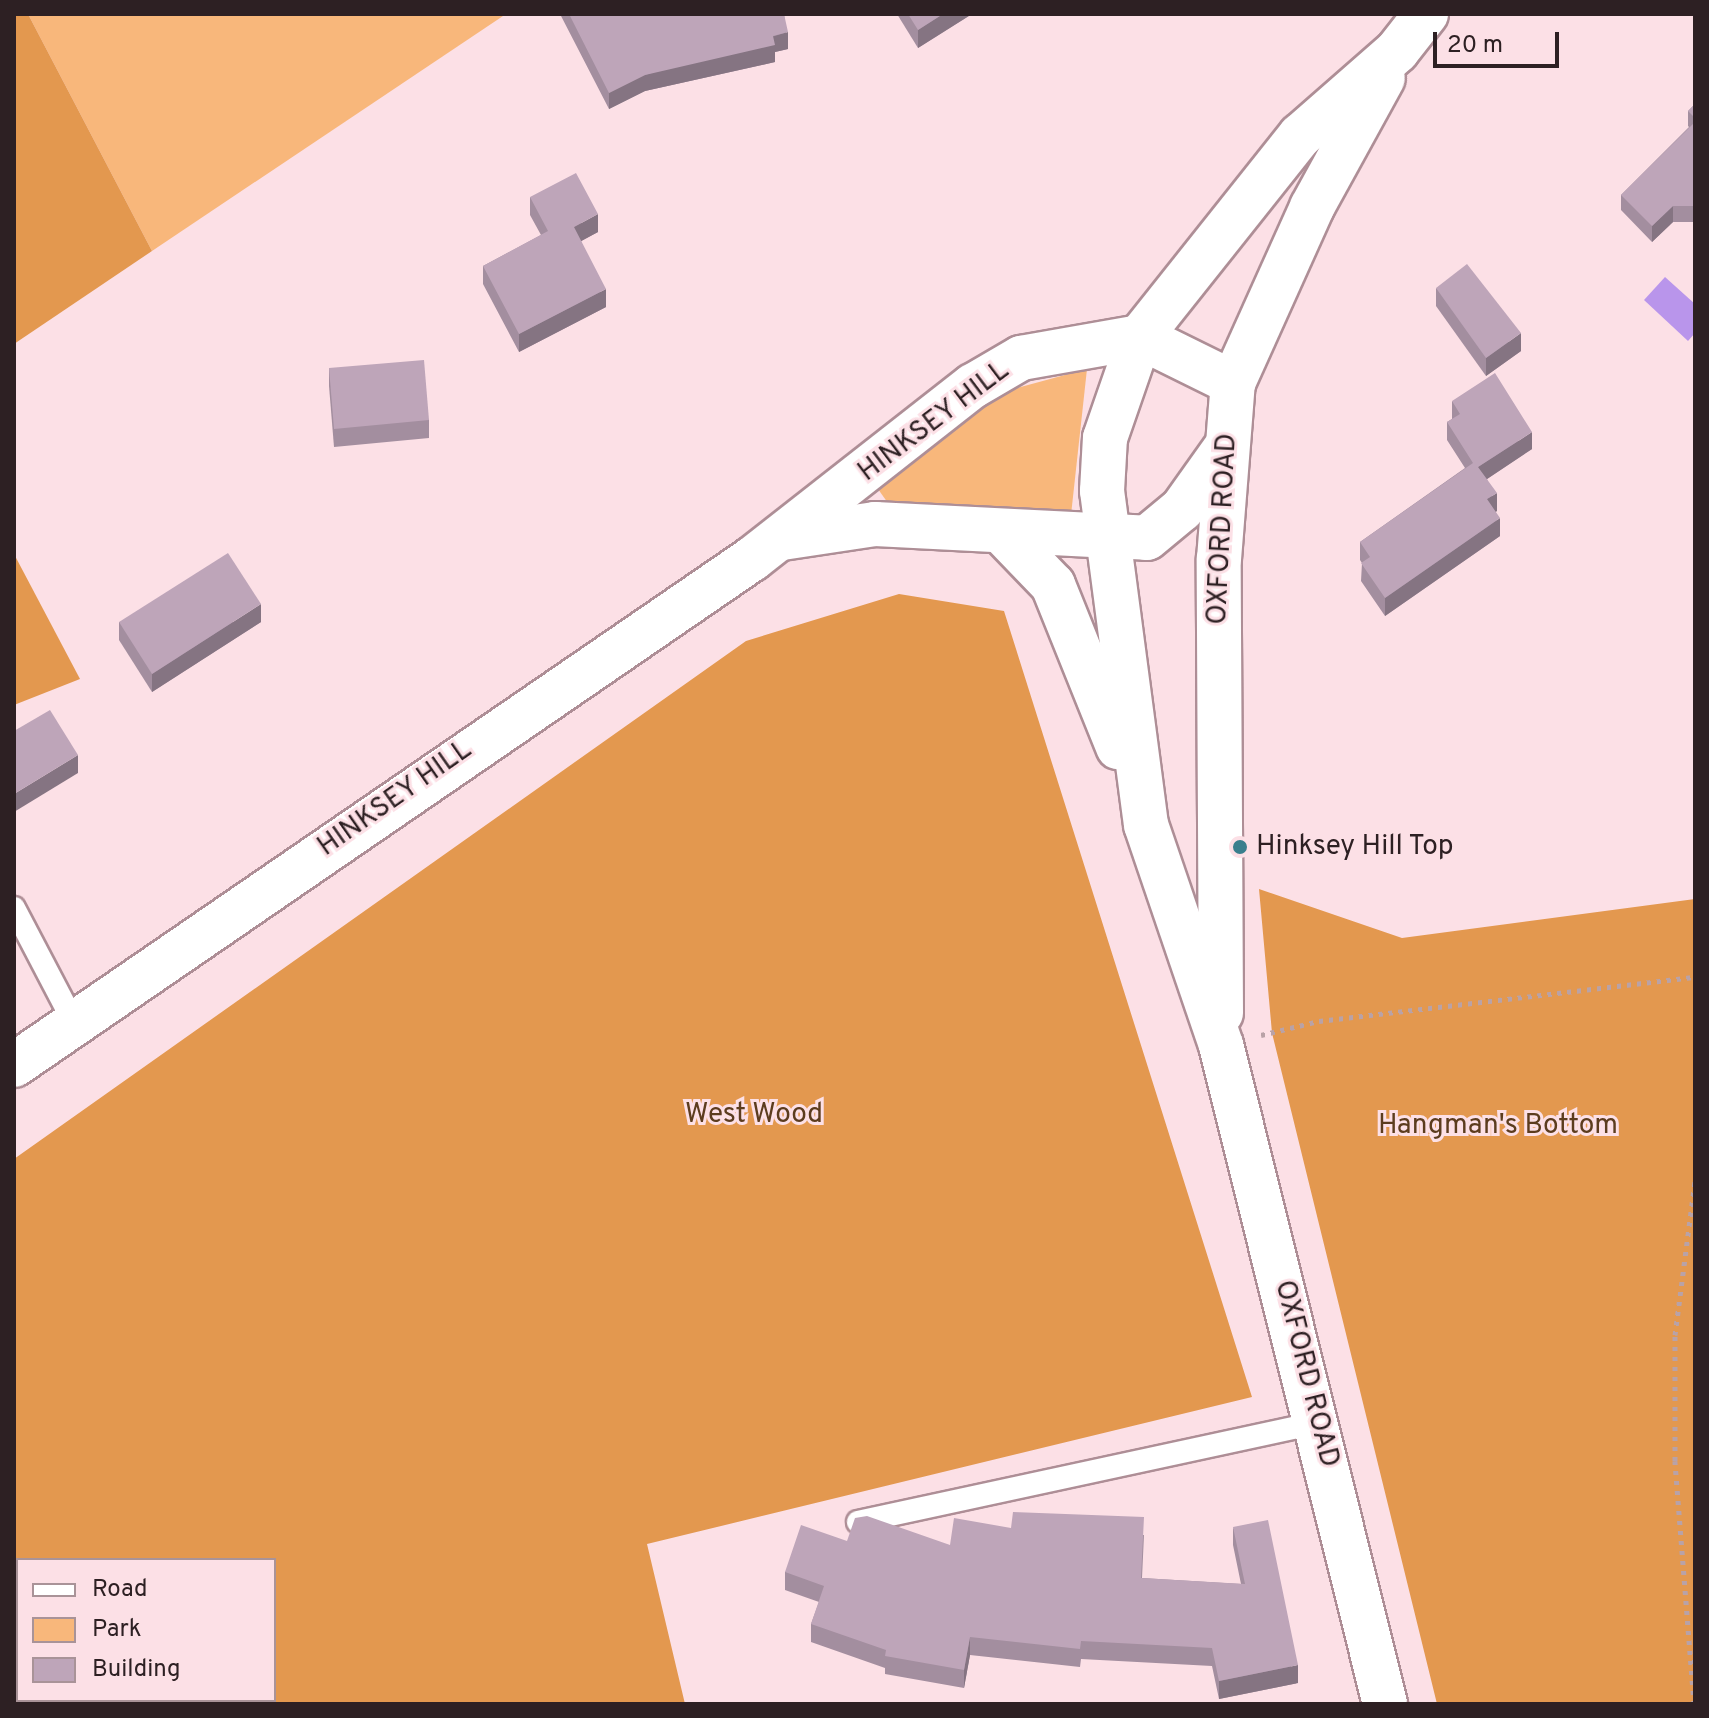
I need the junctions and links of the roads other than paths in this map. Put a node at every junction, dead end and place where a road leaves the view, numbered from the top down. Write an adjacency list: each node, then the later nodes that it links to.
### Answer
1 (1426, 14): 2 (street)
2 (1397, 51): 3 (street, OXFORD ROAD); 4 (street, OXFORD ROAD)
3 (1140, 337): 4 (street); 7 (street, HINKSEY HILL); 8 (street, OXFORD ROAD)
4 (1233, 383): 5 (street, OXFORD ROAD)
5 (1224, 450): 8 (street, HINKSEY HILL); 12 (street, OXFORD ROAD)
6 (1001, 531): 7 (street, HINKSEY HILL); 8 (street, HINKSEY HILL); 9 (street, OXFORD ROAD)
7 (780, 538): 11 (street, HINKSEY HILL)
8 (1106, 539): 9 (street, OXFORD ROAD)
9 (1146, 825): 12 (street, OXFORD ROAD)
10 (14, 908): 11 (lane)
11 (74, 1023): 13 (street, HINKSEY HILL)
12 (1221, 1045): 14 (street, OXFORD ROAD)
13 (14, 1065)
14 (1319, 1422): 15 (lane); 16 (street, OXFORD ROAD)
15 (858, 1522)
16 (1385, 1704)

